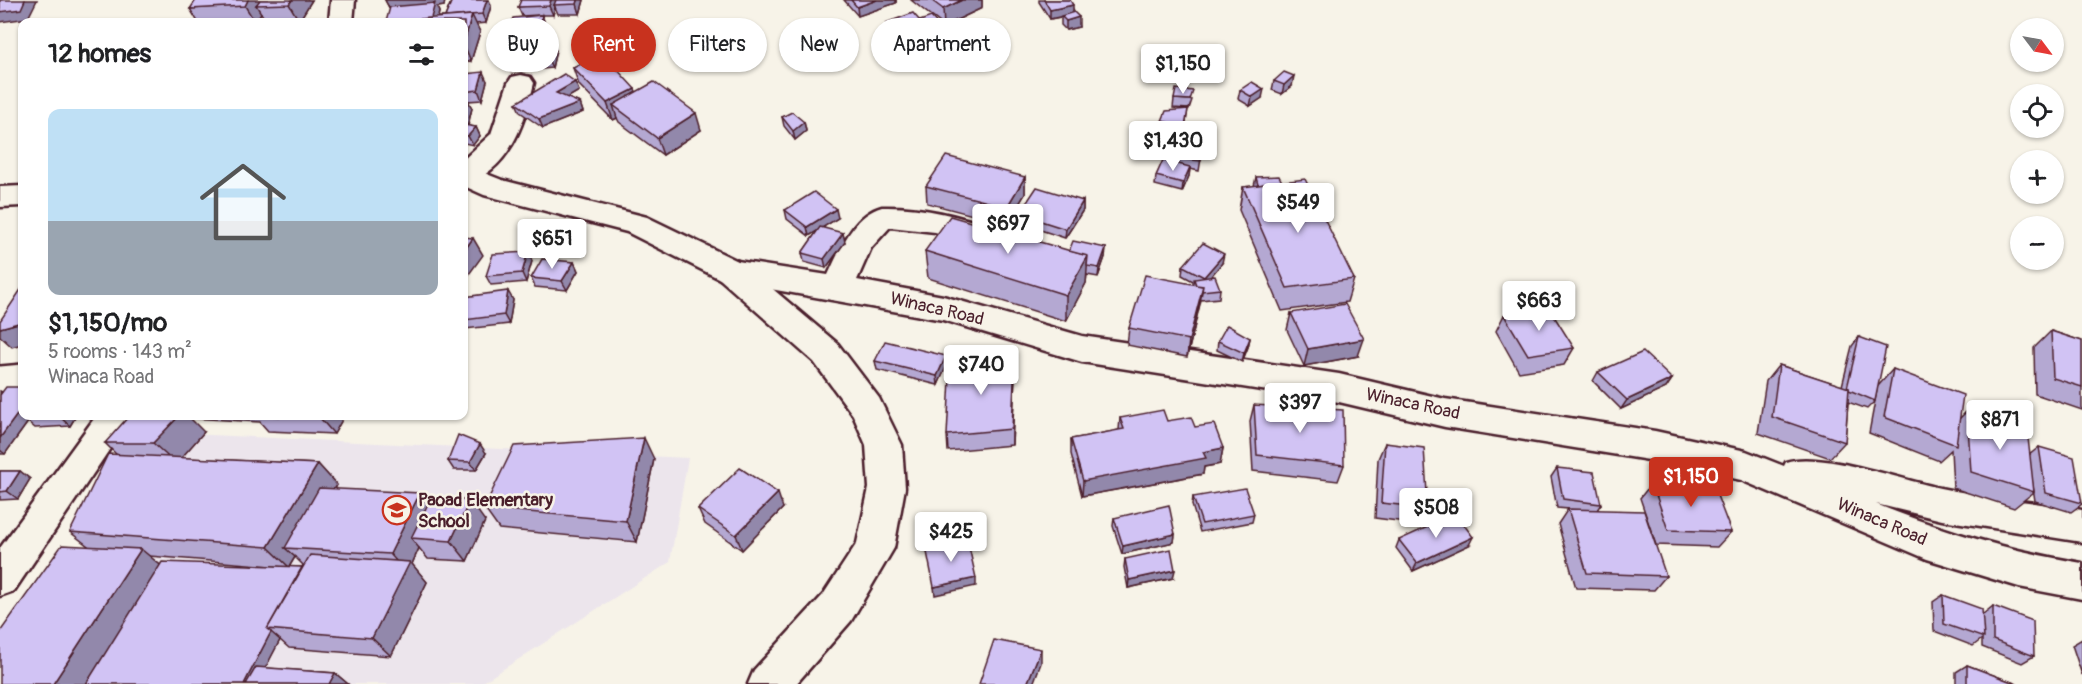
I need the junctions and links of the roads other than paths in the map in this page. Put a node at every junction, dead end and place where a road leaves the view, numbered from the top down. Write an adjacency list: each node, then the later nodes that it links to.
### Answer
1 (343, 0): 2 (main road)
2 (341, 18)
3 (521, 82): 4 (main road)
4 (468, 171)
5 (468, 176): 11 (main road)
6 (18, 196): 7 (main road)
7 (0, 197)
8 (952, 224): 9 (main road); 10 (main road); 12 (main road)
9 (1016, 248)
10 (935, 252)
11 (731, 271): 12 (main road, Winaca Road); 20 (main road)
12 (837, 288): 16 (main road, Winaca Road)
13 (18, 349): 14 (main road)
14 (0, 351)
15 (112, 420): 18 (main road)
16 (1746, 466): 17 (main road); 19 (main road, Winaca Road)
17 (2082, 526)
18 (0, 579)
19 (2082, 581)
20 (769, 684)

